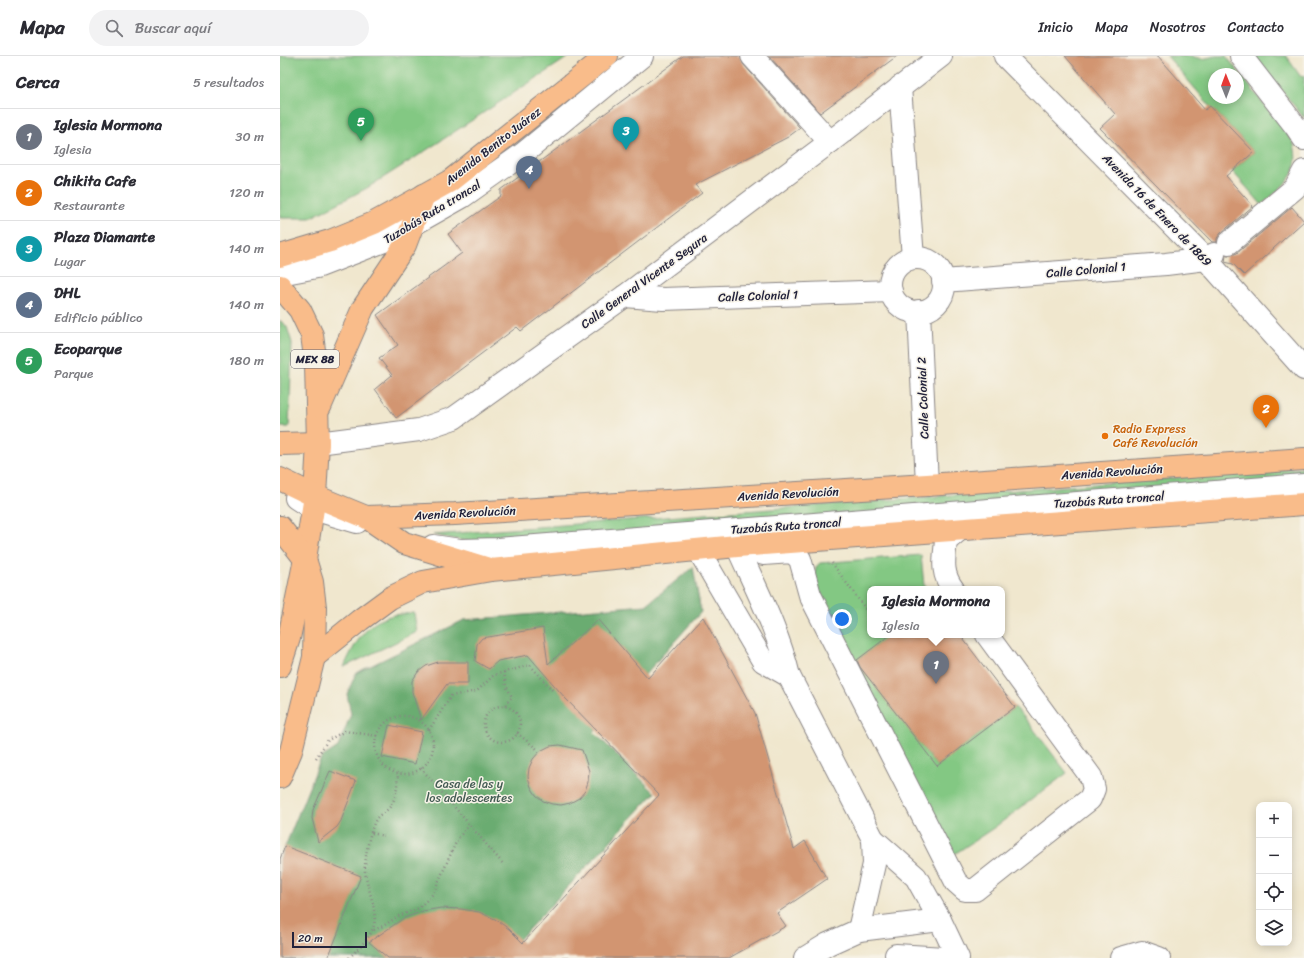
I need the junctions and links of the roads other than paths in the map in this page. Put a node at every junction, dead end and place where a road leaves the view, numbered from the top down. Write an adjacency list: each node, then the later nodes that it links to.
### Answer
1 (607, 56): 11 (main road, Avenida Benito Juárez)
2 (642, 56): 12 (street, Tuzobús Ruta troncal)
3 (752, 56): 9 (street)
4 (941, 56): 7 (street, Calle General Vicente Segura)
5 (1005, 56): 13 (street, Avenida 16 de Enero de 1869)
6 (1241, 56): 8 (street)
7 (900, 87): 9 (street, Calle General Vicente Segura); 15 (street)
8 (1304, 139)
9 (830, 142): 20 (street, Calle General Vicente Segura)
10 (1304, 171): 13 (street)
11 (424, 195): 12 (main road); 14 (main road, Avenida Benito Juárez)
12 (412, 225): 16 (street, Tuzobús Ruta troncal); 23 (main road)
13 (1218, 251): 17 (street, Calle Colonial 1); 22 (street, Avenida 16 de Enero de 1869)
14 (280, 256)
15 (913, 258): 17 (street); 19 (street)
16 (280, 274)
17 (943, 281): 21 (street)
18 (280, 286): 23 (main road, MEX 88)
19 (891, 291): 20 (street, Calle Colonial 1); 21 (street)
20 (626, 296): 24 (street, Calle General Vicente Segura)
21 (919, 311): 28 (street, Calle Colonial 2)
22 (1304, 369)
23 (318, 411): 24 (main road, MEX 88)
24 (318, 443): 25 (main road); 31 (main road, MEX 88)
25 (280, 444)
26 (1304, 459): 28 (main road, Avenida Revolución)
27 (280, 479): 31 (main road, Avenida Revolución)
28 (927, 485): 33 (main road, Avenida Revolución)
29 (1304, 485): 36 (street, Tuzobús Ruta troncal)
30 (280, 488): 31 (street, Tuzobús Ruta troncal)
31 (314, 502): 33 (main road, Avenida Revolución); 36 (street, Tuzobús Ruta troncal); 39 (main road, MEX 88)
32 (1304, 504): 35 (main road)
33 (366, 517): 36 (main road)
34 (280, 527): 39 (main road)
35 (959, 530): 37 (main road); 41 (street)
36 (404, 543): 40 (main road)
37 (737, 546): 38 (main road); 44 (street); 47 (street)
38 (699, 551): 40 (main road); 47 (street)
39 (305, 559): 43 (main road, MEX 88); 45 (main road)
40 (491, 570): 45 (main road)
41 (950, 586)
42 (280, 607): 43 (main road)
43 (289, 638): 46 (main road, MEX 88)
44 (989, 638)
45 (314, 657): 48 (main road)
46 (280, 666)
47 (789, 676): 49 (street)
48 (280, 777)
49 (873, 839): 50 (street); 51 (street)
50 (940, 920): 51 (street); 55 (street)
51 (868, 929): 52 (street); 53 (street)
52 (897, 957): 54 (street)
53 (805, 958)
54 (944, 958)
55 (958, 958)
56 (1121, 958): 57 (street)
57 (1159, 958)

